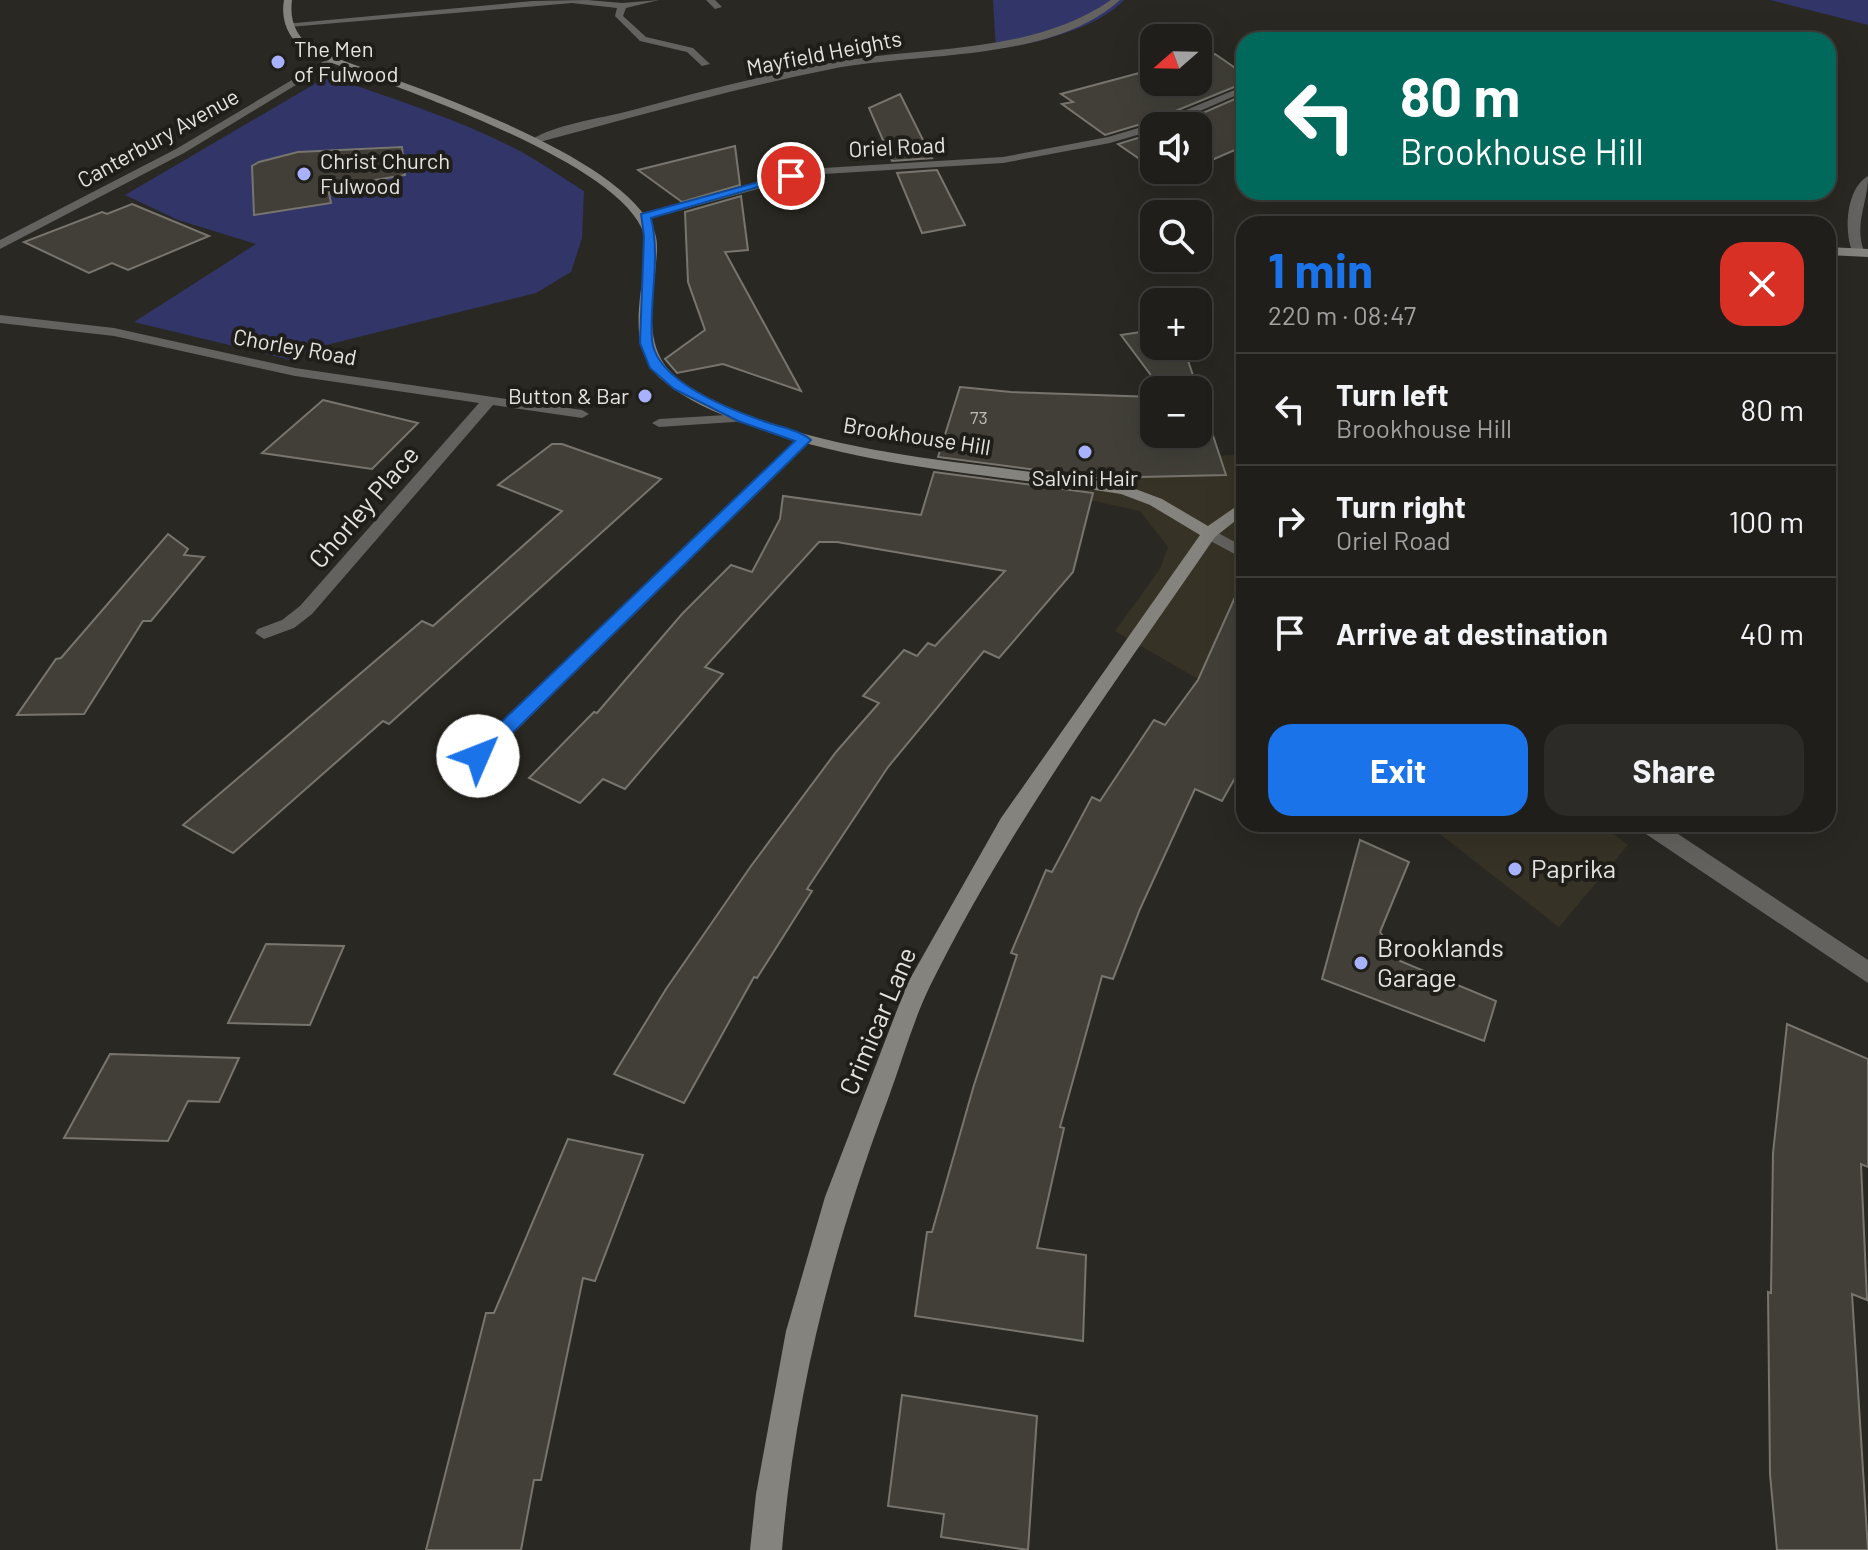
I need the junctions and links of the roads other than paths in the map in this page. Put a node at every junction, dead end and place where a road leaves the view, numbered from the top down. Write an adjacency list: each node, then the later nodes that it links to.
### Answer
1 (288, 0): 6 (street)
2 (655, 0): 5 (street)
3 (1116, 0): 12 (street, Mayfield Heights)
4 (590, 1): 5 (street); 6 (street)
5 (622, 6): 8 (street)
6 (289, 24): 7 (street)
7 (332, 60): 12 (street); 15 (street, Canterbury Avenue)
8 (705, 64)
9 (1236, 92): 10 (street, Oriel Road)
10 (1189, 112)
11 (1140, 131): 14 (street, Oriel Road)
12 (536, 140): 14 (street)
13 (1868, 179): 17 (street)
14 (645, 217): 21 (street, Brookhouse Hill)
15 (0, 245)
16 (1836, 251): 17 (street)
17 (1863, 252)
18 (0, 319): 19 (street, Chorley Road)
19 (490, 400): 20 (street, Chorley Road); 27 (street, Chorley Place)
20 (582, 414)
21 (743, 418): 22 (street); 23 (street, Brookhouse Hill)
22 (659, 423)
23 (804, 440): 25 (street, Brookhouse Hill); 28 (street)
24 (1236, 512): 25 (street)
25 (1209, 533): 26 (street); 31 (street, Crimicar Lane)
26 (1236, 549)
27 (264, 633)
28 (478, 756)
29 (1659, 832): 30 (street)
30 (1868, 973)
31 (766, 1550)

